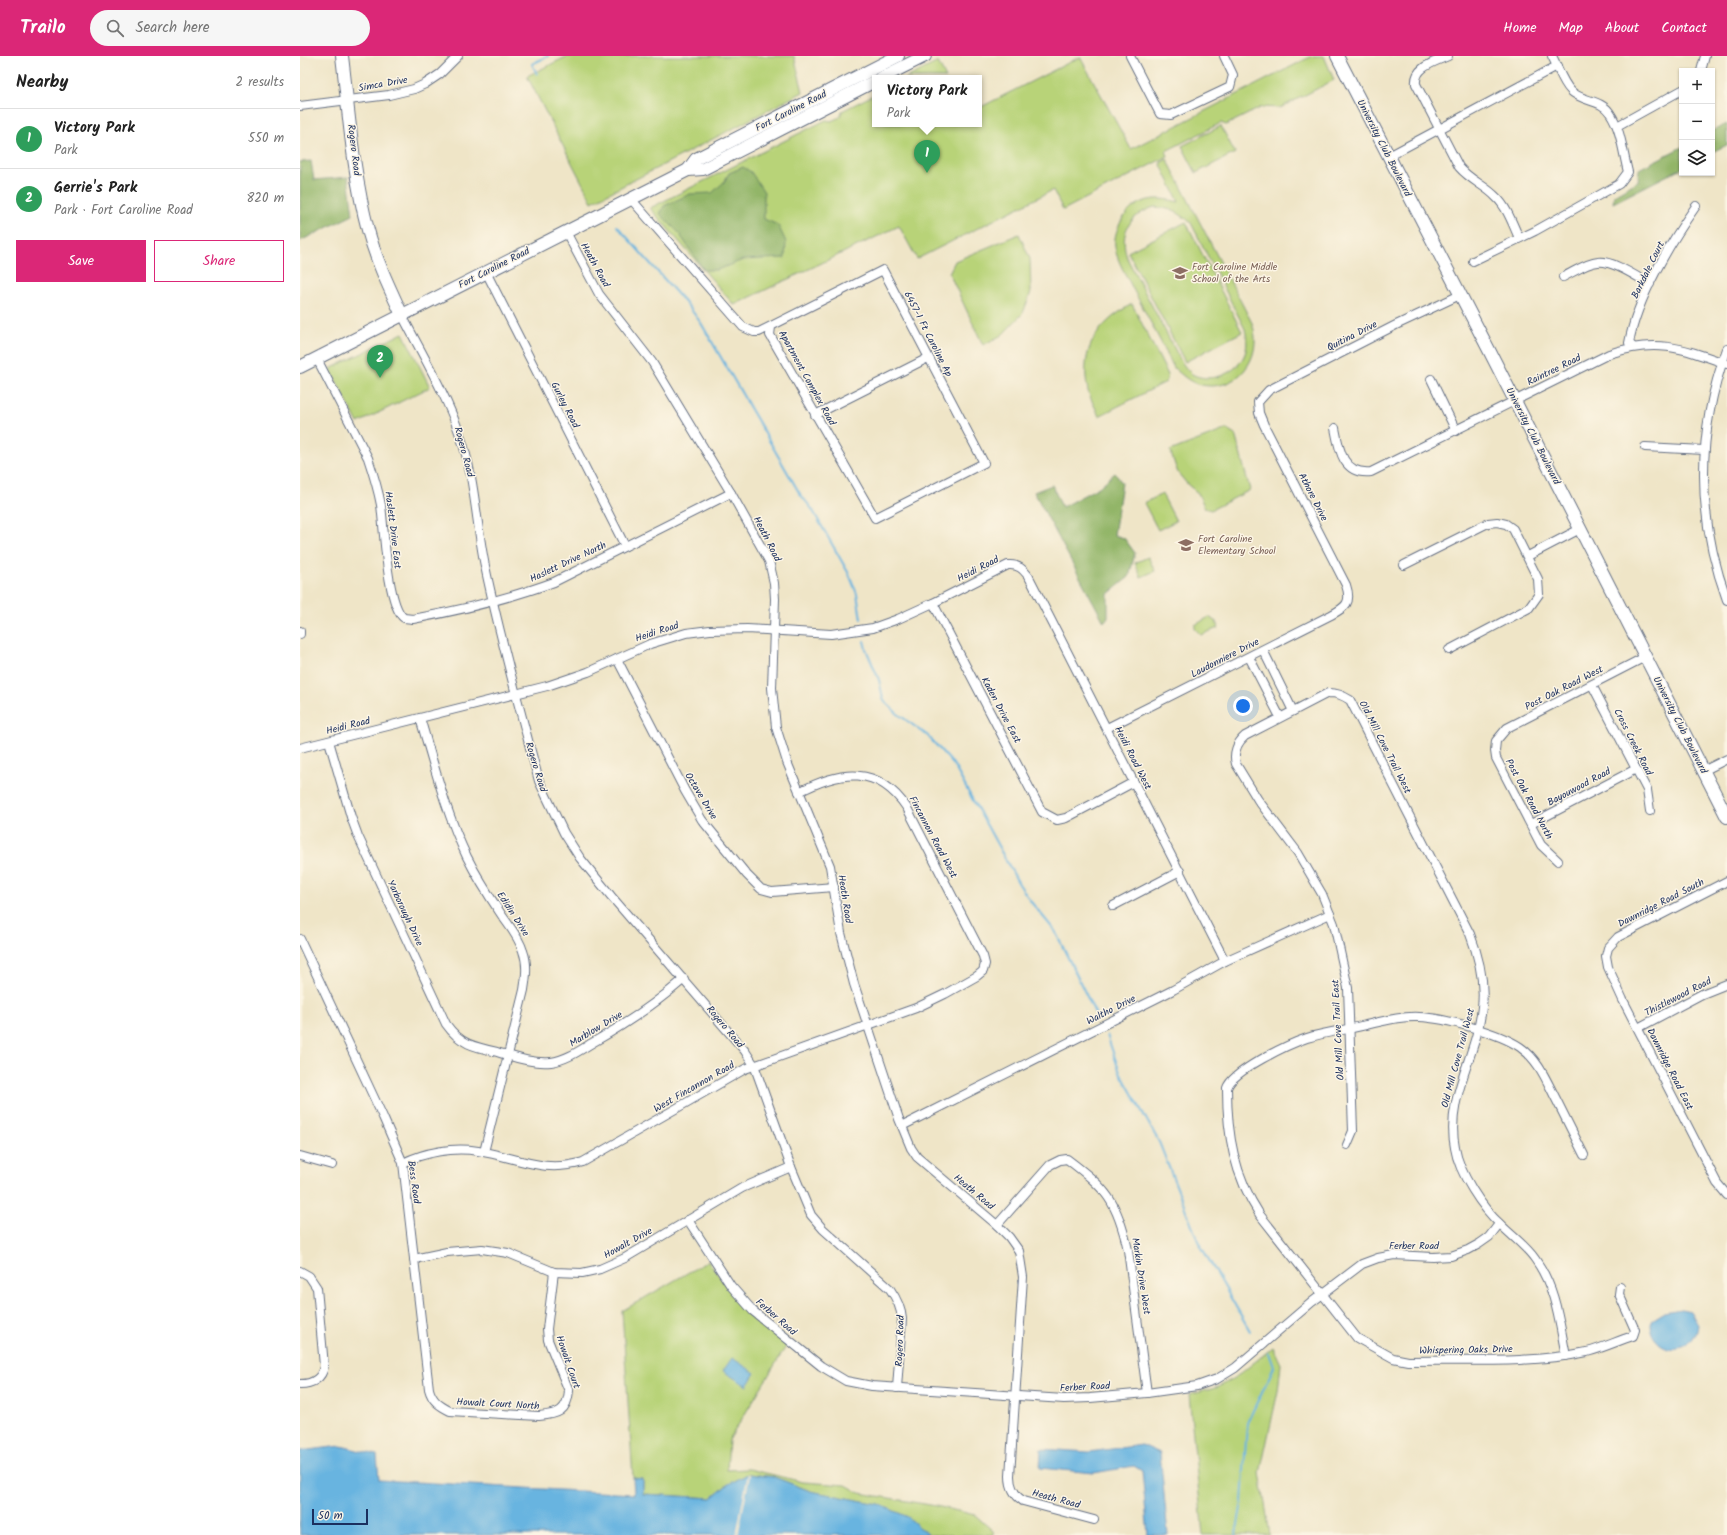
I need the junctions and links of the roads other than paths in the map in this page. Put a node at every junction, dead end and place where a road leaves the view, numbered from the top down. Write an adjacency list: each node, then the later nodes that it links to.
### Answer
1 (342, 56): 16 (street, Rogero Road)
2 (458, 56): 16 (street, Simca Drive)
3 (898, 56): 21 (street, Fort Caroline Road)
4 (925, 56): 13 (street)
5 (1130, 56): 6 (street)
6 (1224, 56)
7 (1337, 56): 20 (street, University Club Boulevard)
8 (1448, 56): 19 (street)
9 (1552, 56): 11 (street)
10 (1705, 56): 12 (street)
11 (1557, 66): 18 (street); 19 (street)
12 (1702, 68)
13 (887, 75)
14 (872, 83): 21 (street, Fort Caroline Road)
15 (1679, 92): 18 (street)
16 (347, 100): 17 (street, Simca Drive); 31 (street, Rogero Road)
17 (300, 106)
18 (1617, 126): 25 (street)
19 (1439, 128): 20 (street); 25 (street)
20 (1389, 156): 30 (street, University Club Boulevard)
21 (688, 170): 22 (street, Fort Caroline Road)
22 (631, 199): 24 (street, Fort Caroline Road); 32 (street, Apartment Complex Road)
23 (1696, 206): 29 (street, Barkdale Court)
24 (566, 232): 27 (street, Fort Caroline Road); 48 (street, Heath Road)
25 (1519, 238): 26 (street)
26 (1473, 261)
27 (486, 272): 31 (street, Fort Caroline Road); 50 (street, Gurley Road)
28 (1564, 277): 29 (street)
29 (1650, 284): 33 (street, Barkdale Court)
30 (1460, 295): 40 (street, University Club Boulevard); 41 (street, Quitina Drive)
31 (402, 315): 36 (street, Fort Caroline Road); 56 (street, Rogero Road)
32 (770, 326): 35 (street, 6457-1 Ft Caroline Ap); 42 (street, Apartment Complex Road)
33 (1633, 347): 37 (street, Raintree Road); 40 (street, Raintree Road)
34 (1727, 349): 37 (street)
35 (928, 358): 42 (street); 47 (street, 6457-1 Ft Caroline Ap)
36 (316, 359): 38 (street, Fort Caroline Road); 58 (street, Haslett Drive East)
37 (1724, 363): 46 (street)
38 (300, 367)
39 (1431, 379): 44 (street)
40 (1515, 401): 44 (street, Raintree Road); 49 (street, University Club Boulevard)
41 (1258, 402): 55 (street, Athore Drive)
42 (815, 415): 47 (street, Apartment Complex Road)
43 (1335, 428): 44 (street, Raintree Road)
44 (1456, 431)
45 (1645, 447): 46 (street)
46 (1704, 450): 54 (street)
47 (928, 492)
48 (730, 493): 50 (street, Haslett Drive North); 59 (street, Heath Road)
49 (1580, 529): 51 (street); 63 (street, University Club Boulevard)
50 (625, 546): 56 (street, Haslett Drive North)
51 (1528, 556): 52 (street); 61 (street)
52 (1404, 565)
53 (1020, 567): 57 (street, Heidi Road); 70 (street, Heidi Road West)
54 (1727, 600)
55 (1349, 601): 60 (street, Laudonniere Drive)
56 (493, 602): 58 (street, Haslett Drive North); 66 (street, Rogero Road)
57 (933, 603): 59 (street, Heidi Road); 77 (street, Kaden Drive East)
58 (404, 618)
59 (774, 630): 64 (street, Heidi Road); 78 (street, Heath Road)
60 (1264, 650): 62 (street, Laudonniere Drive); 67 (street)
61 (1449, 650)
62 (1249, 657): 68 (street); 70 (street, Laudonniere Drive)
63 (1645, 657): 65 (street, Post Oak Road West); 76 (street, University Club Boulevard)
64 (617, 659): 66 (street, Heidi Road); 85 (street, Octave Drive)
65 (1592, 685): 72 (street, Post Oak Road West); 75 (street, Cross Creek Road)
66 (515, 694): 69 (street, Heidi Road); 92 (street, Rogero Road)
67 (1293, 711): 68 (street); 97 (street, Old Mill Cove Trail West)
68 (1280, 717): 87 (street, Old Mill Cove Trail East)
69 (420, 718): 71 (street, Heidi Road); 98 (street, Edidin Drive)
70 (1107, 728): 77 (street, Heidi Road West)
71 (329, 741): 73 (street, Heidi Road); 98 (street, Yarborough Drive)
72 (1496, 741): 81 (street, Post Oak Road North)
73 (300, 748)
74 (1727, 759): 76 (street)
75 (1636, 769): 79 (street, Cross Creek Road); 81 (street, Bayouwood Road)
76 (1703, 771): 80 (street, University Club Boulevard)
77 (1134, 782): 83 (street, Heidi Road West)
78 (799, 792): 85 (street, Heath Road); 91 (street, Fincannon Road West)
79 (1650, 811)
80 (1727, 817)
81 (1531, 824): 82 (street, Post Oak Road North)
82 (1558, 860)
83 (1180, 871): 86 (street); 90 (street, Heidi Road West)
84 (1727, 881): 89 (street, Dawnridge Road South)
85 (834, 887): 94 (street, Heath Road)
86 (1113, 906)
87 (1330, 914): 90 (street, Waltho Drive); 95 (street, Old Mill Cove Trail East)
88 (300, 940): 105 (street, Bess Road)
89 (1608, 948): 96 (street, Dawnridge Road East)
90 (1225, 961): 100 (street, Waltho Drive)
91 (985, 964): 94 (street, West Fincannon Road)
92 (684, 979): 98 (street, Marblow Drive); 99 (street, Rogero Road)
93 (1727, 984): 96 (street, Thistlewood Road)
94 (867, 1026): 99 (street, West Fincannon Road); 100 (street, Heath Road)
95 (1350, 1028): 97 (street); 101 (street, Old Mill Cove Trail East); 116 (street, Whispering Oaks Drive)
96 (1638, 1028): 108 (street, Dawnridge Road East)
97 (1478, 1030): 103 (street); 110 (street, Old Mill Cove Trail West)
98 (507, 1055): 102 (street, Edidin Drive)
99 (754, 1065): 102 (street, West Fincannon Road); 107 (street, Rogero Road)
100 (902, 1126): 111 (street, Heath Road)
101 (1347, 1145)
102 (484, 1152): 105 (street, West Fincannon Road)
103 (1584, 1155)
104 (300, 1156): 106 (street)
105 (403, 1163): 112 (street, Bess Road)
106 (332, 1165)
107 (791, 1167): 109 (street, Howalt Drive); 119 (street, Rogero Road)
108 (1727, 1196)
109 (688, 1220): 114 (street, Howalt Drive); 119 (street, Ferber Road)
110 (1499, 1224): 116 (street, Ferber Road); 117 (street, Old Mill Cove Trail West)
111 (997, 1225): 120 (street, Markin Drive West); 121 (street, Heath Road)
112 (414, 1259): 114 (street, Howalt Drive); 122 (street, Bess Road)
113 (300, 1271): 118 (street)
114 (554, 1272): 123 (street, Howalt Court)
115 (1620, 1287): 117 (street, Whispering Oaks Drive)
116 (1322, 1295): 117 (street, Whispering Oaks Drive); 120 (street, Ferber Road)
117 (1566, 1356)
118 (300, 1384)
119 (897, 1388): 121 (street, Ferber Road)
120 (1147, 1393): 121 (street, Ferber Road)
121 (1014, 1396): 124 (street, Heath Road)
122 (434, 1400): 123 (street, Howalt Court North)
123 (563, 1409)
124 (1094, 1520)

